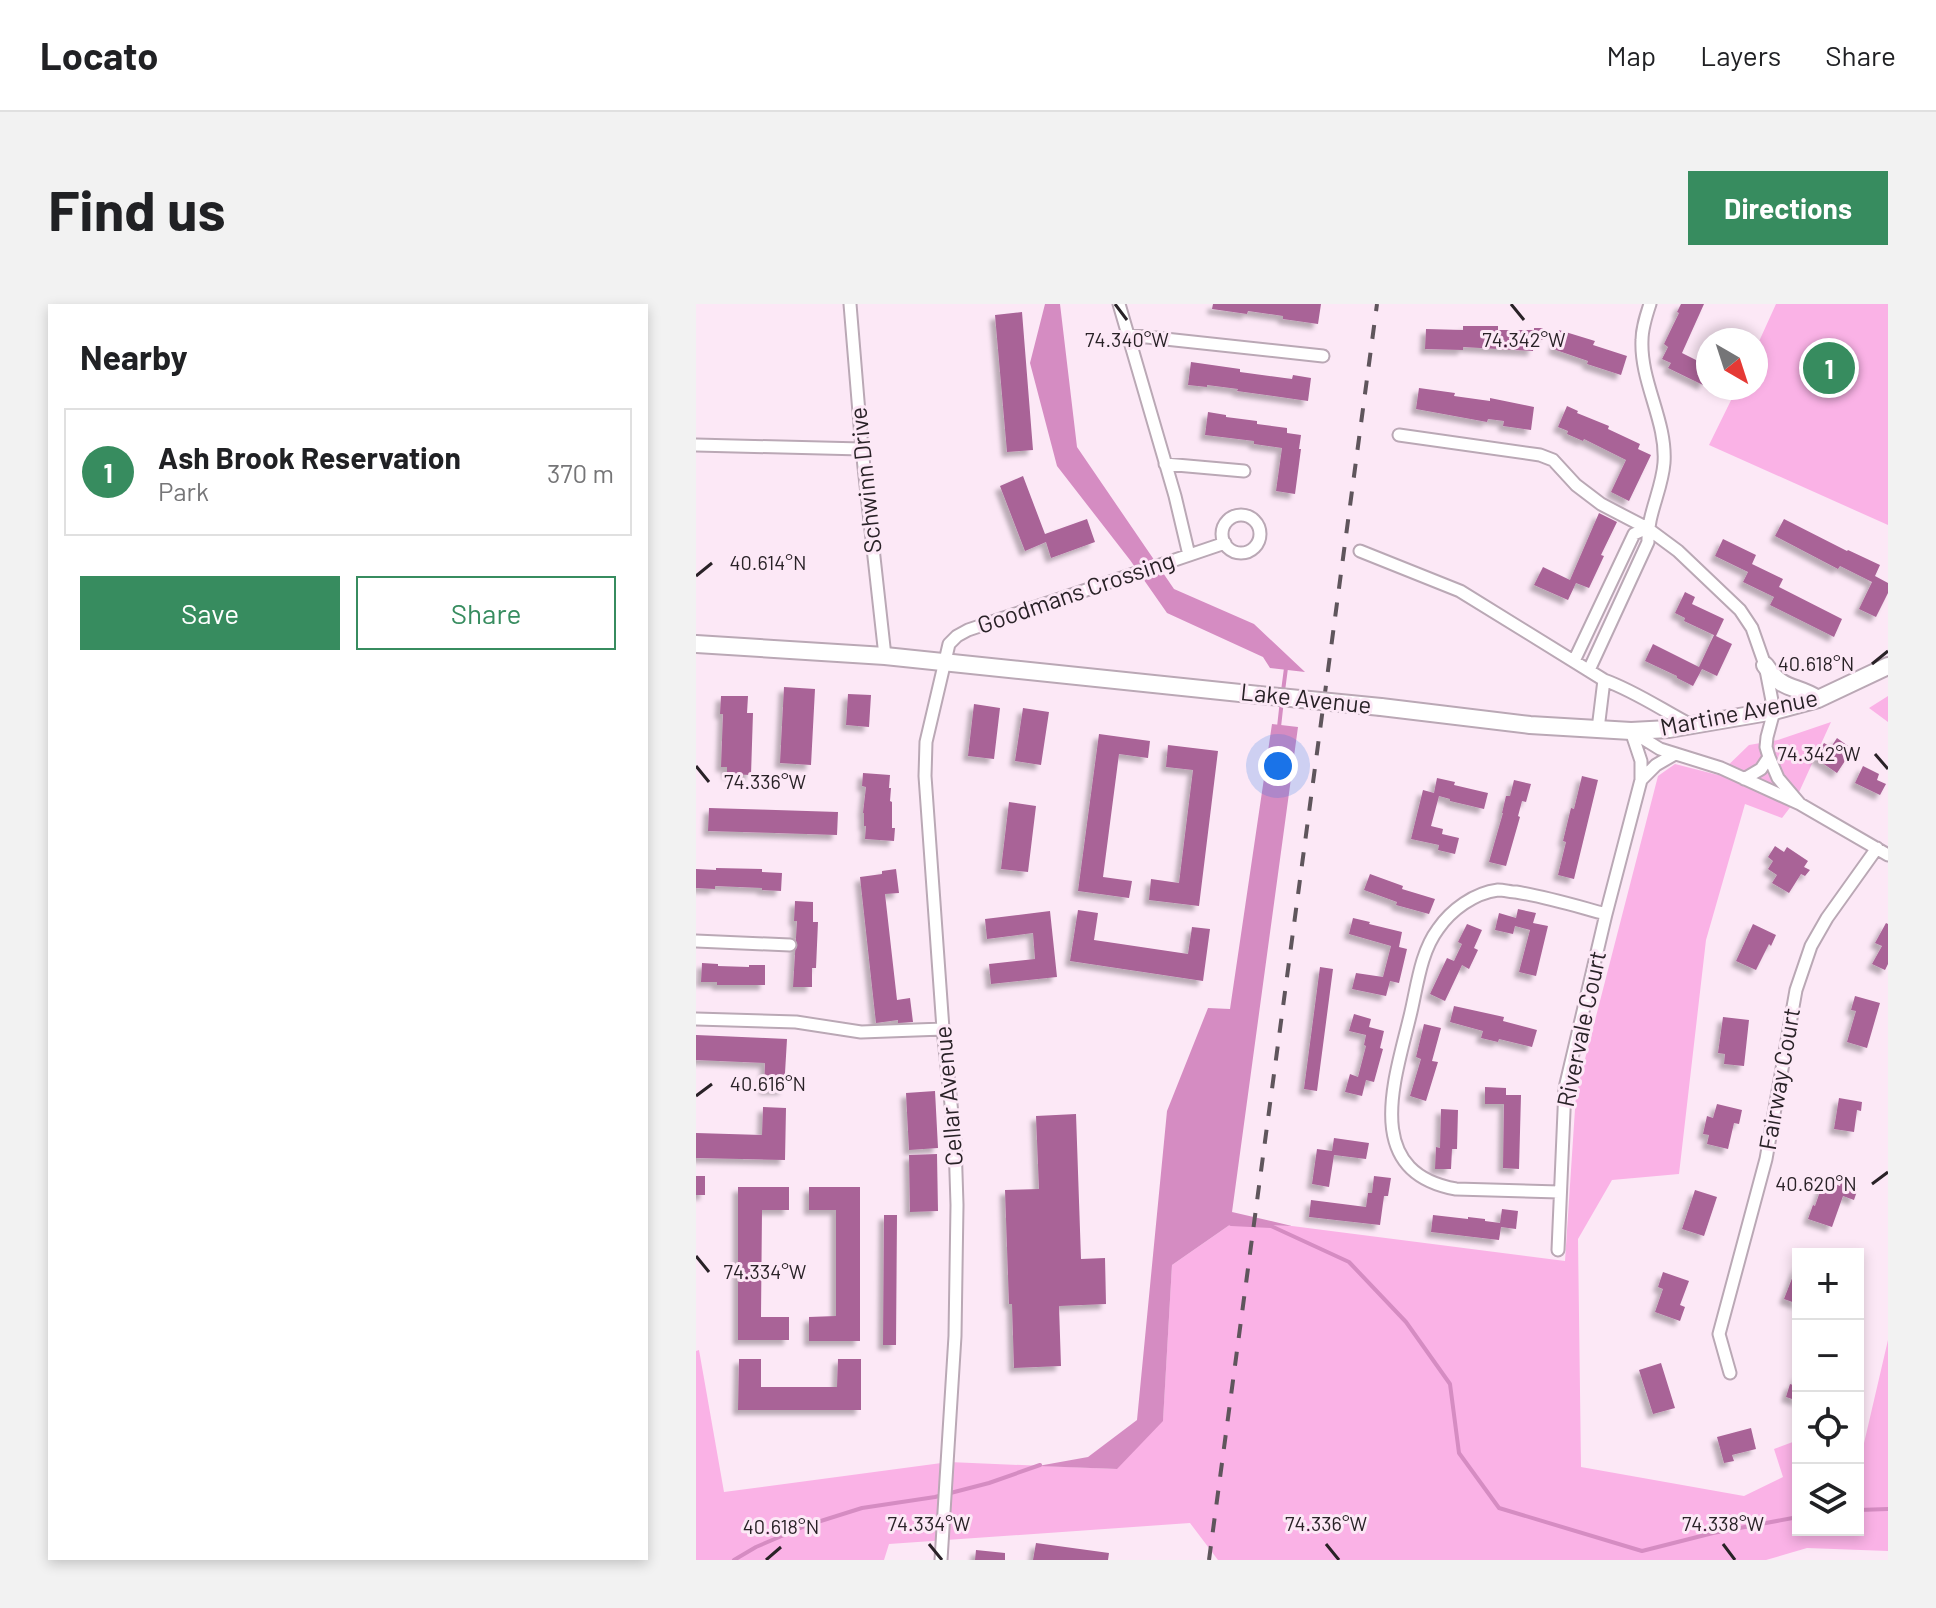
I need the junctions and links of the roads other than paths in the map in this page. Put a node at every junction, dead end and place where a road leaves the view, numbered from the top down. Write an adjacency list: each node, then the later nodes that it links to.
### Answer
1 (850, 304): 8 (street, Schwinn Drive)
2 (1119, 304): 4 (street)
3 (1650, 304): 11 (street)
4 (1128, 335): 5 (street); 9 (street)
5 (1323, 356)
6 (1399, 435): 11 (street)
7 (696, 445): 8 (street)
8 (862, 449): 16 (street, Schwinn Drive)
9 (1165, 464): 10 (street); 14 (street)
10 (1244, 471)
11 (1647, 528): 17 (street); 19 (street); 21 (street)
12 (1225, 543): 14 (street, Goodmans Crossing)
13 (1360, 551): 17 (street)
14 (1189, 555): 18 (street, Goodmans Crossing)
15 (696, 644): 16 (main road, Lake Avenue)
16 (885, 656): 18 (main road, Lake Avenue)
17 (1574, 661): 21 (street)
18 (944, 663): 26 (main road, Lake Avenue, bridge); 39 (street, Cellar Avenue)
19 (1765, 665): 23 (main road); 24 (street)
20 (1888, 666): 23 (main road, Martine Avenue)
21 (1589, 670): 22 (street)
22 (1604, 680): 25 (street); 26 (street)
23 (1818, 699): 24 (main road, Martine Avenue)
24 (1774, 711): 25 (main road, Martine Avenue); 29 (street)
25 (1693, 726): 27 (main road, Martine Avenue)
26 (1598, 729): 27 (main road, Lake Avenue)
27 (1631, 731): 28 (street, Lake Avenue); 31 (street, Rivervale Court)
28 (1675, 754): 30 (street, Lake Avenue); 31 (street)
29 (1769, 757): 30 (street); 32 (street)
30 (1744, 779): 32 (street, Lake Avenue)
31 (1641, 780): 35 (street, Rivervale Court)
32 (1800, 804): 33 (street, Lake Avenue)
33 (1877, 848): 34 (street, Lake Avenue); 42 (street, Fairway Court)
34 (1888, 855)
35 (1606, 914): 40 (street, Rivervale Court); 40 (street)
36 (696, 941): 37 (street)
37 (790, 945)
38 (696, 1019): 39 (street)
39 (943, 1029): 43 (street, Cellar Avenue)
40 (1559, 1192): 41 (street, Rivervale Court)
41 (1558, 1250)
42 (1730, 1373)
43 (941, 1560)

